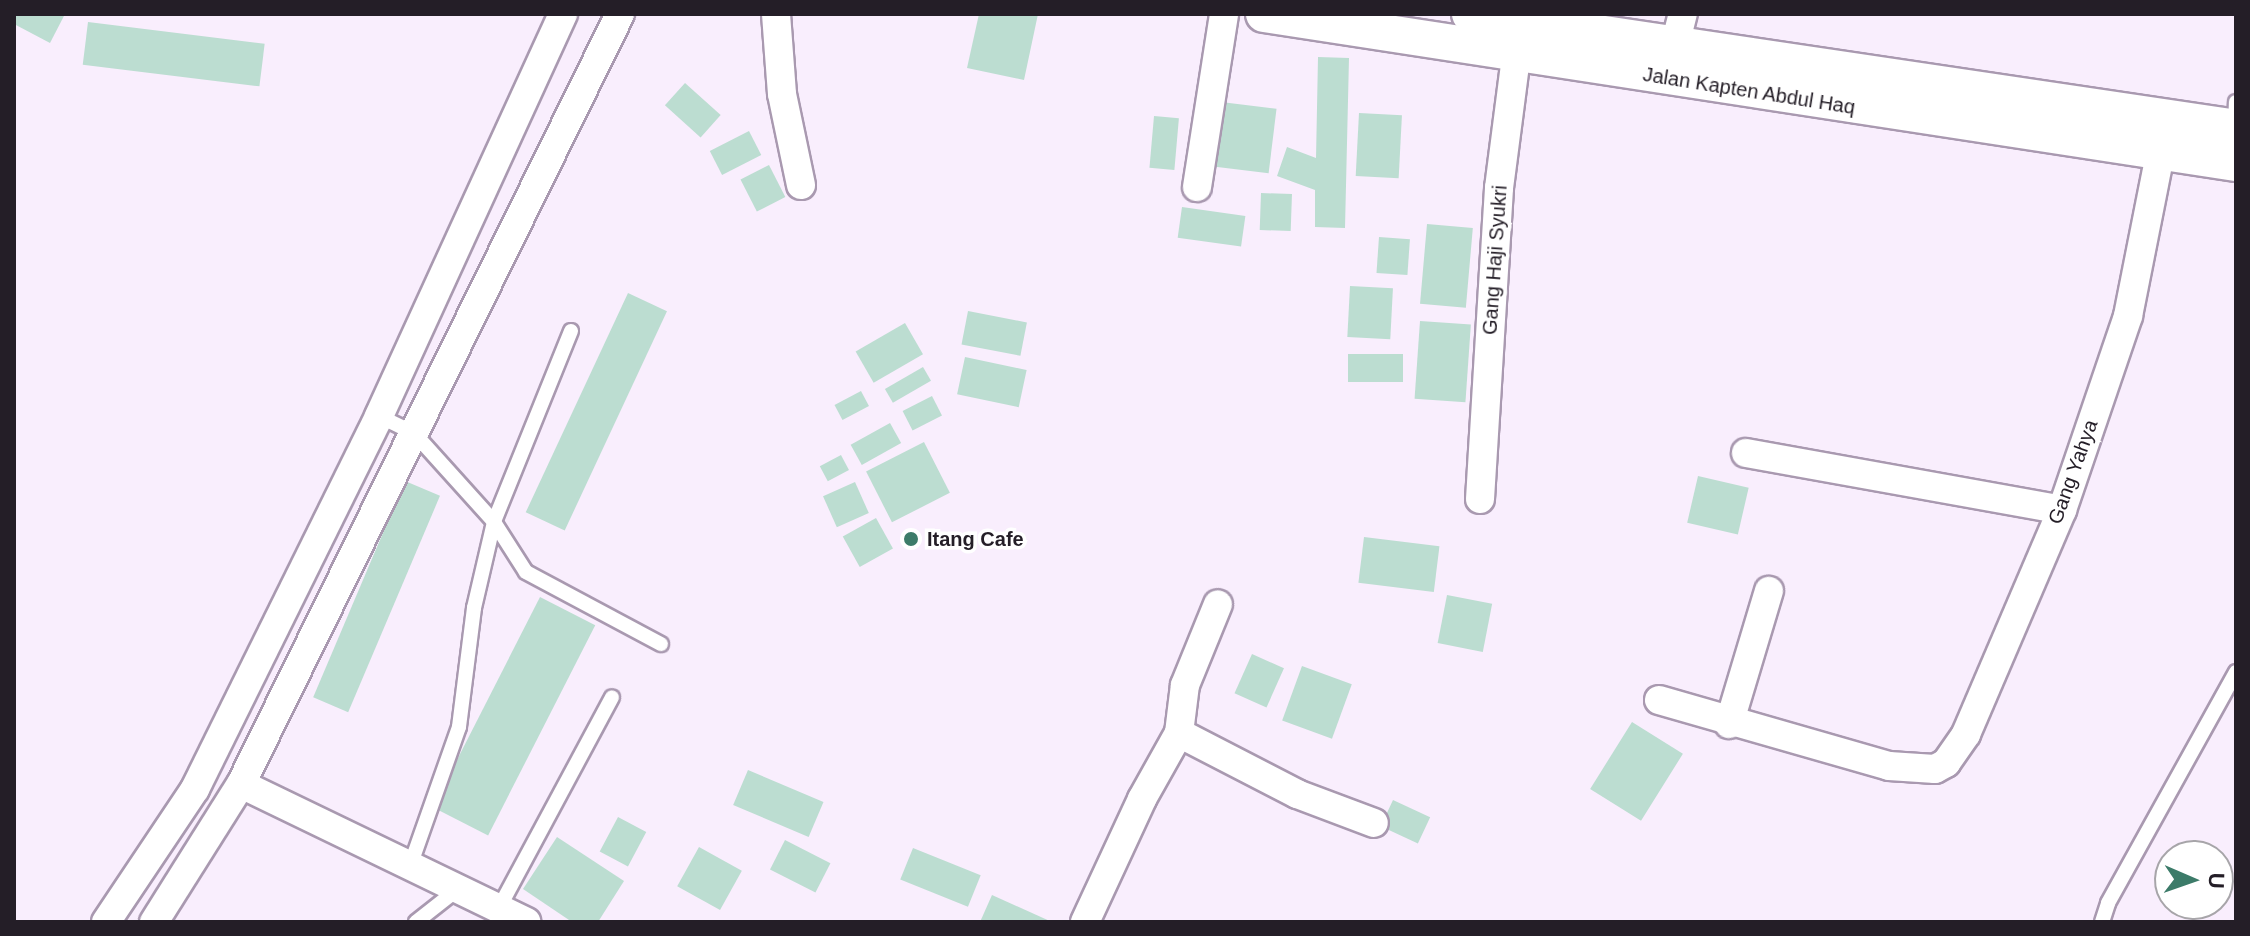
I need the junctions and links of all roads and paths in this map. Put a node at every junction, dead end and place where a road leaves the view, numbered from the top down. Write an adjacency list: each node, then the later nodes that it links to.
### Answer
1 (563, 14): 18 (street)
2 (620, 14): 19 (street)
3 (776, 14): 15 (street)
4 (1224, 14): 16 (street)
5 (1264, 14): 8 (street, Jalan Kapten Abdul Haq)
6 (1470, 14): 8 (street, Jalan Kapten Abdul Haq)
7 (1679, 30): 8 (street, Jalan Kapten Abdul Haq); 9 (street, Jalan Kapten Abdul Haq)
8 (1519, 38): 12 (street, Jalan Kapten Abdul Haq); 21 (street, Gang Haji Syukri)
9 (2065, 99): 11 (street, Jalan Kapten Abdul Haq); 12 (street)
10 (2236, 102): 11 (lane)
11 (2236, 128)
12 (2057, 138): 13 (street, Jalan Kapten Abdul Haq)
13 (2160, 155): 14 (street, Jalan Kapten Abdul Haq); 22 (street, Gang Yahya)
14 (2236, 163)
15 (801, 185)
16 (1197, 187)
17 (571, 331): 23 (lane)
18 (379, 416): 19 (lane); 37 (street)
19 (414, 433): 23 (lane); 32 (street)
20 (1746, 453): 22 (street)
21 (1480, 499)
22 (2062, 510): 30 (street, Gang Yahya)
23 (494, 522): 26 (lane); 34 (lane)
24 (1769, 591): 30 (street)
25 (1218, 604): 31 (street)
26 (661, 644)
27 (2236, 672): 42 (lane)
28 (612, 697): 36 (lane)
29 (1659, 700): 30 (street)
30 (1729, 724)
31 (1179, 733): 33 (street); 41 (street)
32 (241, 784): 34 (street); 38 (street)
33 (1374, 823)
34 (410, 866): 35 (street)
35 (458, 889): 36 (street); 39 (lane)
36 (499, 908): 40 (street)
37 (106, 922)
38 (154, 922)
39 (416, 922)
40 (526, 922)
41 (1085, 922)
42 (2102, 922)

